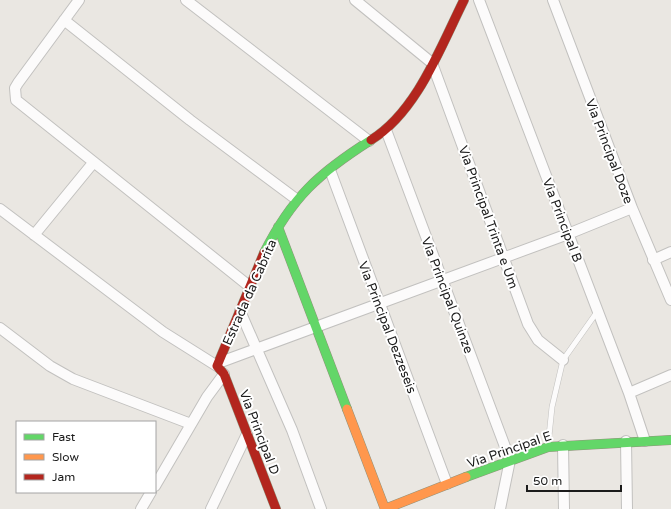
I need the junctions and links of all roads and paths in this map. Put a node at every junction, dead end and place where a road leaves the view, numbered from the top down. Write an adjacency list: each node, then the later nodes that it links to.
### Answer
1 (79, 0): 7 (street)
2 (186, 0): 10 (street)
3 (355, 0): 8 (street)
4 (464, 0): 8 (street, Estrada da Cabrita)
5 (479, 0): 17 (street, Via Principal B)
6 (553, 0): 14 (street, Via Principal Doze)
7 (64, 20): 11 (street); 13 (street)
8 (432, 63): 9 (street, Estrada da Cabrita); 20 (street, Via Principal Trinta e Um)
9 (386, 130): 10 (street, Estrada da Cabrita); 22 (street, Via Principal Quinze)
10 (369, 142): 12 (street, Estrada da Cabrita)
11 (93, 162): 18 (street); 23 (street)
12 (330, 170): 13 (street, Estrada da Cabrita); 25 (street, Via Principal Dezzeseis)
13 (296, 199): 16 (street, Estrada da Cabrita)
14 (632, 208): 17 (street); 21 (street, Via Principal Doze)
15 (0, 209): 18 (street)
16 (278, 227): 23 (street, Estrada da Cabrita); 28 (street)
17 (568, 234): 20 (street); 27 (street, Via Principal B)
18 (34, 235): 32 (street)
19 (671, 252): 21 (street)
20 (503, 257): 22 (street); 31 (street, Via Principal Trinta e Um)
21 (653, 260): 24 (street, Via Principal Doze)
22 (442, 280): 25 (street); 42 (street, Via Principal Quinze)
23 (249, 286): 26 (street, Estrada da Cabrita)
24 (671, 300)
25 (379, 303): 28 (street); 44 (street, Via Principal Dezzeseis)
26 (240, 311): 30 (street); 32 (street, Estrada da Cabrita)
27 (597, 312): 31 (lane); 34 (street, Via Principal B)
28 (317, 327): 30 (street); 50 (street)
29 (0, 328): 35 (street)
30 (256, 349): 32 (street); 49 (street)
31 (563, 360): 41 (lane)
32 (220, 368): 35 (street, Estrada da Cabrita); 36 (street, Via Principal D)
33 (671, 375): 34 (street)
34 (629, 393): 39 (street, Via Principal B)
35 (191, 424): 43 (street, Estrada da Cabrita)
36 (247, 434): 47 (street); 48 (street, Via Principal D)
37 (671, 440): 39 (street, Via Principal E)
38 (626, 441): 39 (street, Via Principal E); 40 (street, Via Principal E); 53 (street)
39 (645, 441)
40 (563, 444): 41 (street, Via Principal E); 52 (street)
41 (548, 447): 42 (street, Via Principal E)
42 (510, 460): 44 (street, Via Principal E); 51 (street)
43 (156, 484)
44 (448, 484): 50 (street, Via Principal E)
45 (150, 493): 46 (street)
46 (142, 509)
47 (211, 509)
48 (276, 509)
49 (321, 509)
50 (385, 509)
51 (500, 509)
52 (564, 509)
53 (628, 509)

